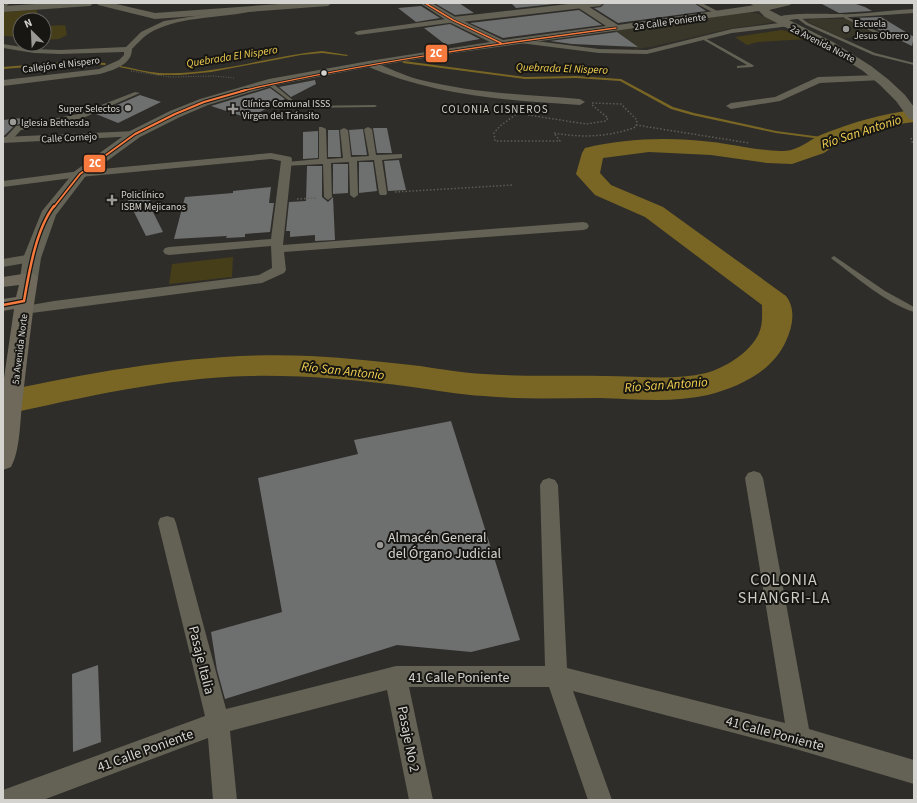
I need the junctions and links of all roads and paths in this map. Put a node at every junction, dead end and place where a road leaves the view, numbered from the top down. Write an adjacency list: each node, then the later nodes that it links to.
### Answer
1 (8, 3): 14 (lane)
2 (90, 3): 10 (street)
3 (101, 3): 16 (street)
4 (328, 3): 11 (street)
5 (425, 3): 22 (main road)
6 (600, 3): 12 (street)
7 (698, 3): 19 (street)
8 (753, 3): 15 (street)
9 (787, 3): 15 (main road, 2a Calle Poniente)
10 (47, 4): 14 (street)
11 (301, 4): 16 (street)
12 (578, 4): 22 (street); 24 (main road)
13 (880, 6): 18 (street)
14 (3, 8)
15 (764, 8): 19 (main road, 2a Calle Poniente); 23 (main road, 2a Avenida Norte)
16 (244, 10): 31 (street, Callejón el Nispero)
17 (914, 11): 18 (street)
18 (892, 12): 20 (street)
19 (720, 14): 24 (main road, 2a Calle Poniente)
20 (845, 17): 21 (street); 26 (lane)
21 (799, 18): 23 (street); 33 (lane)
22 (454, 20): 25 (street); 29 (main road)
23 (782, 22): 27 (street); 37 (main road, 2a Avenida Norte)
24 (616, 28): 28 (main road, 2a Calle Poniente)
25 (358, 33)
26 (882, 35)
27 (703, 38): 28 (street); 35 (lane)
28 (520, 41): 29 (main road, 2a Calle Poniente)
29 (501, 43): 32 (main road, 2a Calle Poniente)
30 (3, 46): 31 (street)
31 (128, 49): 34 (street, Callejón el Nispero)
32 (369, 64): 39 (main road, 2a Calle Poniente); 41 (street)
33 (914, 64)
34 (110, 68): 36 (path); 38 (street, Callejón el Nispero)
35 (738, 68)
36 (236, 78)
37 (879, 78): 44 (street); 46 (main road, 2a Avenida Norte)
38 (3, 83)
39 (269, 83): 43 (lane); 51 (main road, 5a Avenida Norte)
40 (137, 93): 53 (street)
41 (502, 96): 42 (street); 47 (path)
42 (580, 102)
43 (375, 106)
44 (731, 106)
45 (528, 116): 47 (path)
46 (914, 116)
47 (636, 125): 55 (path)
48 (368, 128): 57 (street)
49 (322, 129): 59 (street)
50 (344, 130): 58 (street)
51 (135, 134): 53 (street, Calle Cornejo); 61 (main road, 5a Avenida Norte)
52 (911, 138): 54 (path)
53 (5, 140)
54 (914, 142)
55 (749, 143)
56 (399, 156): 57 (street)
57 (376, 158): 58 (street); 63 (street)
58 (350, 159): 59 (street); 64 (street)
59 (325, 161): 60 (street); 65 (street)
60 (287, 164): 61 (street); 67 (street)
61 (80, 174): 62 (street); 69 (main road, 5a Avenida Norte)
62 (3, 184)
63 (383, 193)
64 (354, 195)
65 (328, 197)
66 (583, 226): 67 (street)
67 (277, 246): 68 (street); 75 (street)
68 (169, 251)
69 (32, 258): 71 (street); 72 (main road, 5a Avenida Norte)
70 (834, 258): 76 (lane)
71 (3, 262)
72 (29, 278): 73 (main road); 75 (main road, 5a Avenida Norte)
73 (3, 282)
74 (3, 305): 75 (main road)
75 (24, 306): 77 (main road, 5a Avenida Norte)
76 (914, 310)
77 (3, 461)
78 (754, 478): 84 (street)
79 (548, 485): 81 (street)
80 (167, 522): 83 (street, Pasaje Italia)
81 (556, 676): 82 (street, 41 Calle Poniente); 84 (street, 41 Calle Poniente); 89 (street)
82 (396, 677): 83 (street, 41 Calle Poniente); 88 (street, Pasaje No 2)
83 (218, 723): 86 (street, 41 Calle Poniente); 87 (street, Pasaje Italia)
84 (799, 738): 85 (street, 41 Calle Poniente)
85 (914, 772)
86 (10, 800)
87 (225, 800)
88 (420, 800)
89 (600, 800)

